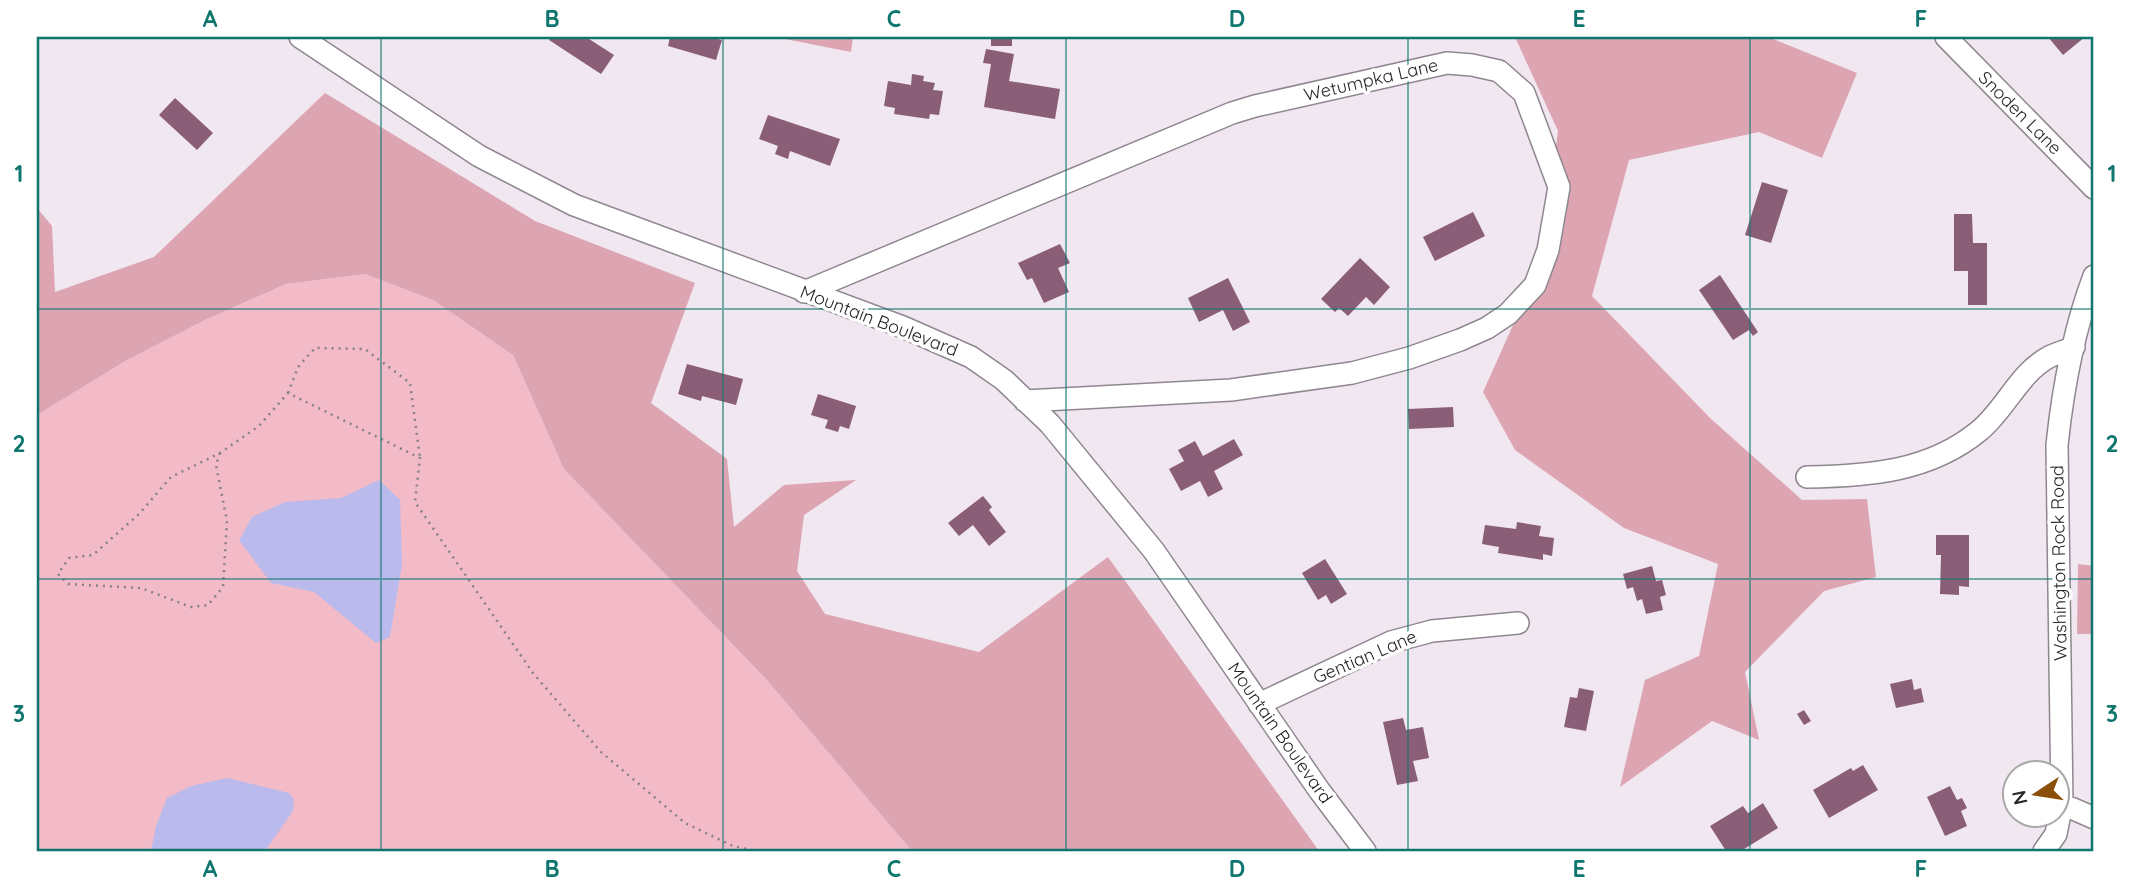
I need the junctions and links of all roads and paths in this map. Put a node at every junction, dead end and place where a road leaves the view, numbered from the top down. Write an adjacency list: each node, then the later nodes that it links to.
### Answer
1 (299, 37): 5 (street, Mountain Boulevard)
2 (1946, 37): 3 (street, Snoden Lane)
3 (2094, 188)
4 (2094, 276): 6 (street, Washington Rock Road)
5 (804, 292): 8 (street, Mountain Boulevard); 8 (street, Wetumpka Lane)
6 (2074, 348): 11 (street); 14 (street, Washington Rock Road)
7 (288, 393): 9 (path); 10 (path); 10 (path)
8 (1025, 401): 13 (street, Mountain Boulevard)
9 (220, 453): 9 (path)
10 (420, 458): 18 (path)
11 (1807, 477)
12 (1518, 623): 13 (street, Gentian Lane)
13 (1259, 704): 19 (street, Mountain Boulevard)
14 (2061, 758)
15 (2072, 808): 16 (street)
16 (2094, 818)
17 (2057, 828): 20 (street, Washington Rock Road)
18 (756, 851)
19 (1365, 851)
20 (2045, 851)

